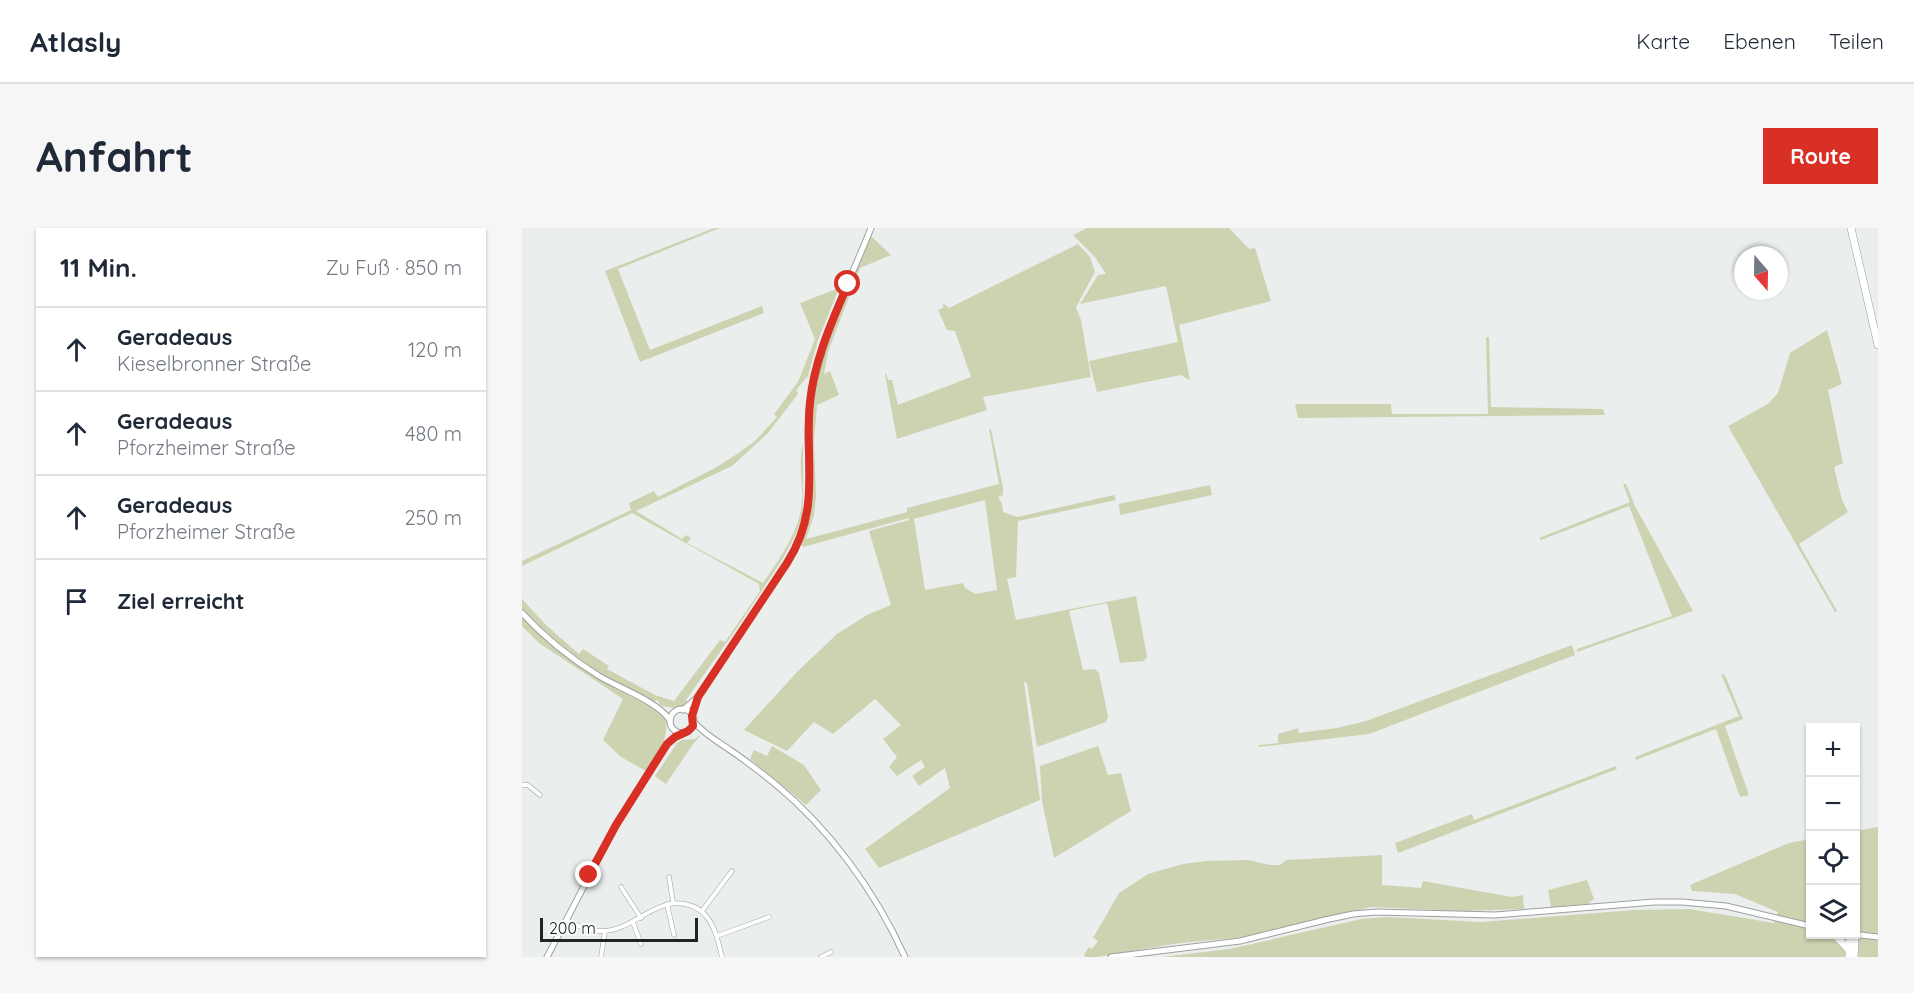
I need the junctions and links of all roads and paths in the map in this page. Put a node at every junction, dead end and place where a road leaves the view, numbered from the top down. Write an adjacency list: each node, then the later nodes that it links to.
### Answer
1 (871, 228): 5 (street)
2 (1851, 228): 3 (main road)
3 (1878, 345)
4 (522, 613): 6 (street)
5 (698, 697): 7 (street); 8 (street)
6 (657, 708): 7 (street); 9 (street)
7 (680, 710): 8 (street); 9 (street)
8 (693, 719): 10 (street); 11 (street)
9 (671, 724): 10 (street); 12 (street)
10 (685, 732): 11 (street); 12 (street)
11 (708, 736): 40 (street)
12 (667, 744): 23 (street)
13 (522, 785): 14 (street)
14 (540, 795)
15 (732, 871): 20 (street)
16 (669, 877): 18 (street)
17 (621, 887): 22 (street)
18 (673, 902): 19 (street); 20 (street)
19 (667, 904): 22 (street); 27 (street)
20 (702, 911): 28 (street)
21 (768, 917): 28 (street)
22 (641, 918): 24 (street)
23 (566, 920): 26 (street); 36 (street)
24 (633, 922): 26 (street); 33 (street)
25 (1806, 925): 41 (street)
26 (605, 931): 37 (street)
27 (674, 935)
28 (717, 936): 38 (street)
29 (1860, 936): 30 (street)
30 (1878, 937)
31 (1838, 939): 35 (main road)
32 (1854, 939): 42 (main road)
33 (641, 944)
34 (831, 952): 39 (street)
35 (1848, 953)
36 (547, 957)
37 (600, 957)
38 (722, 957)
39 (821, 957)
40 (905, 957)
41 (1111, 957)
42 (1854, 957)

